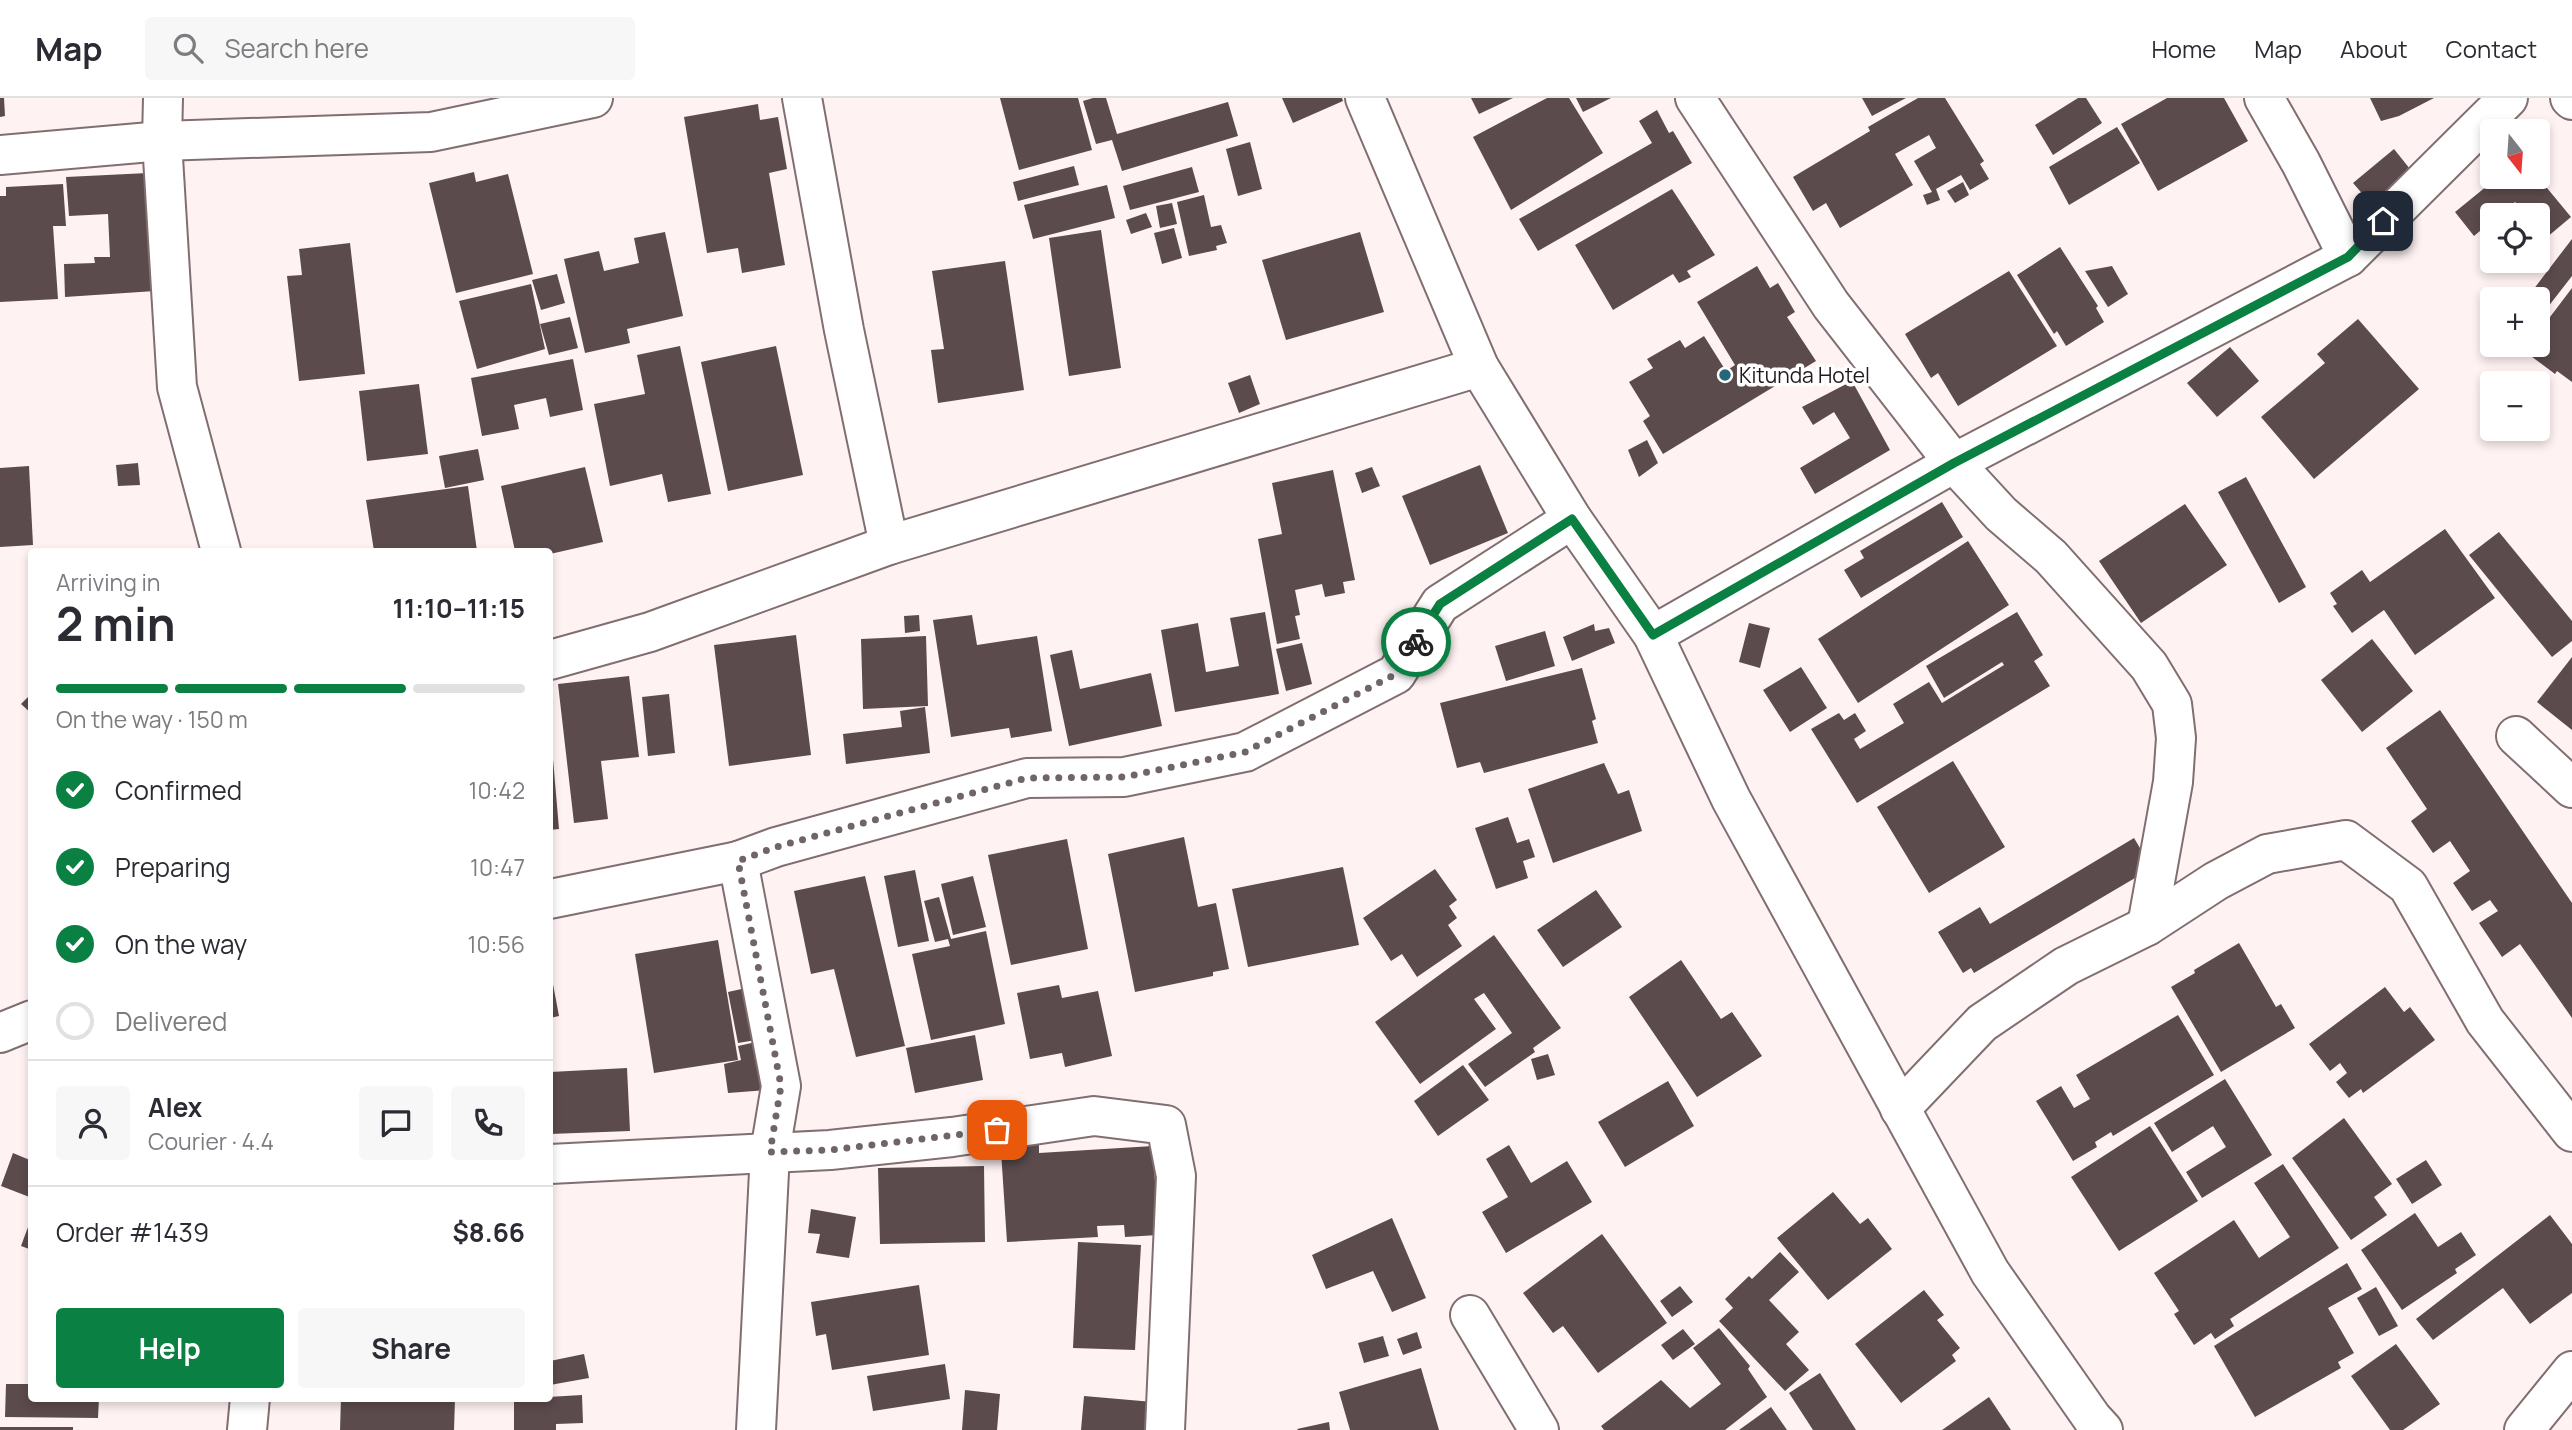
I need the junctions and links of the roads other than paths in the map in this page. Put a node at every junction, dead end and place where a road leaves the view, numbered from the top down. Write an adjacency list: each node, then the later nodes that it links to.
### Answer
1 (163, 98): 8 (street)
2 (593, 98): 8 (street)
3 (802, 98): 14 (street)
4 (1365, 98): 11 (street)
5 (1695, 98): 12 (street)
6 (2264, 98): 10 (street)
7 (2508, 98): 10 (street)
8 (162, 141): 9 (street); 15 (street)
9 (0, 155)
10 (2348, 257): 12 (street)
11 (1479, 367): 13 (street); 14 (street)
12 (1954, 463): 16 (street); 22 (street)
13 (1572, 519): 16 (street); 20 (street)
14 (889, 545): 17 (street)
15 (220, 548)
16 (1653, 635): 25 (street)
17 (553, 659)
18 (2516, 736): 19 (street)
19 (2572, 788)
20 (738, 861): 21 (street); 27 (street)
21 (553, 898)
22 (2147, 926): 25 (street); 26 (street)
23 (28, 1022): 24 (street)
24 (0, 1033)
25 (1900, 1109): 36 (street)
26 (2572, 1132)
27 (770, 1152): 28 (street); 33 (street); 34 (street)
28 (553, 1164)
29 (1470, 1315): 35 (street)
30 (2572, 1371): 37 (street)
31 (250, 1402): 32 (street)
32 (247, 1430)
33 (756, 1430)
34 (1165, 1430)
35 (1539, 1430)
36 (2104, 1430)
37 (2524, 1430)

